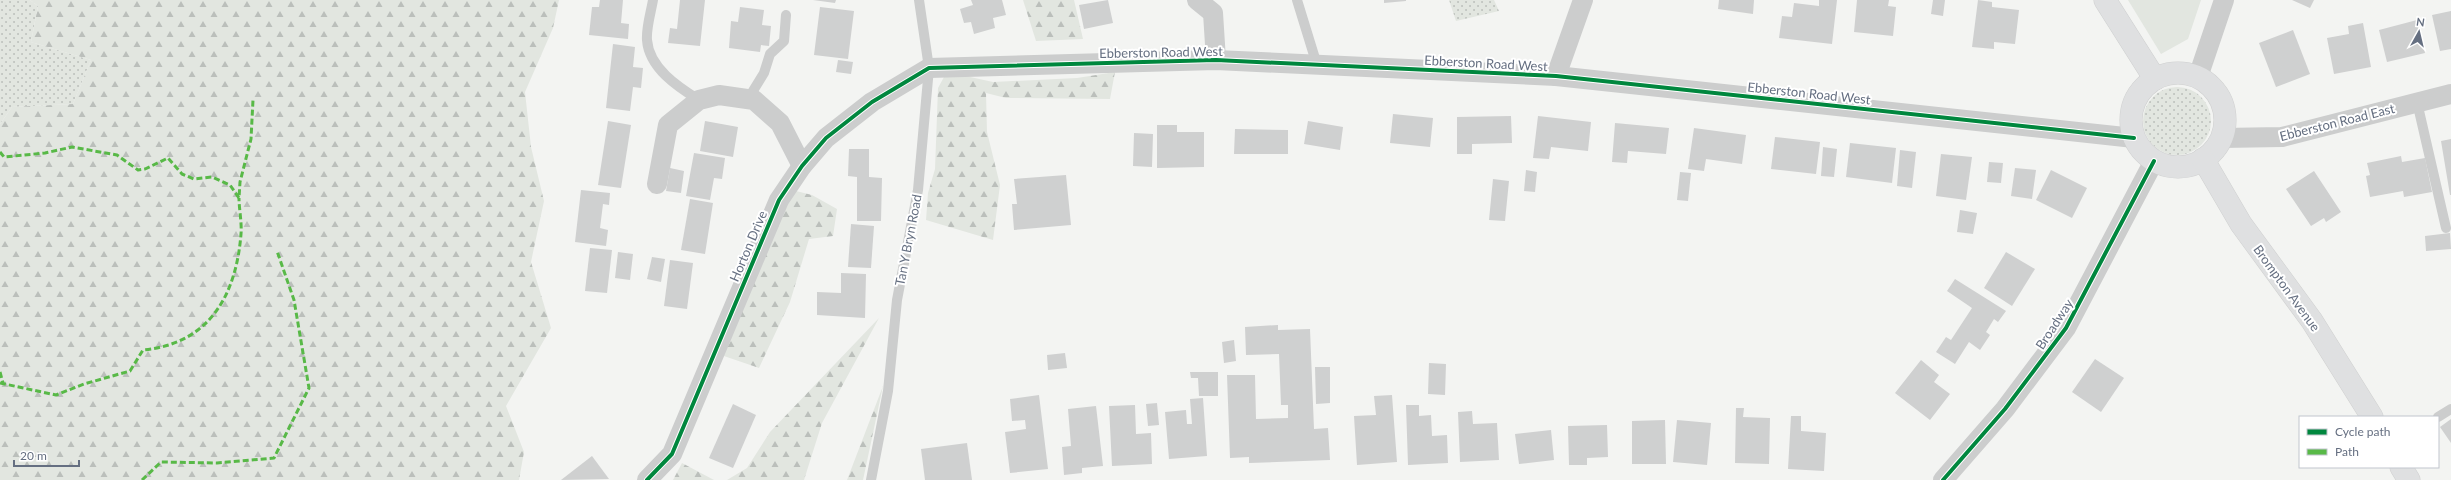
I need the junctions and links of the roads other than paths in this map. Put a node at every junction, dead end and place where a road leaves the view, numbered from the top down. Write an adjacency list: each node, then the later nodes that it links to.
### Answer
1 (653, 0): 17 (lane)
2 (919, 0): 11 (lane, Tan Y Bryn Road)
3 (1197, 0): 9 (street)
4 (1297, 0): 10 (lane)
5 (1584, 0): 12 (street)
6 (2105, 0): 14 (main road)
7 (2224, 0): 13 (street)
8 (786, 15): 16 (lane)
9 (1216, 60): 10 (street, Ebberston Road West); 11 (street, Ebberston Road West)
10 (1317, 65): 12 (street, Ebberston Road West)
11 (929, 68): 23 (street, Horton Drive); 31 (lane, Tan Y Bryn Road)
12 (1556, 76): 19 (street, Ebberston Road West)
13 (2198, 78): 14 (main road); 20 (main road)
14 (2155, 79): 19 (main road)
15 (2451, 94): 18 (street, Ebberston Road East)
16 (748, 99): 17 (street); 23 (street)
17 (699, 100): 24 (street)
18 (2417, 102): 20 (street, Ebberston Road East); 25 (lane)
19 (2134, 138): 21 (main road)
20 (2222, 138): 22 (main road)
21 (2154, 160): 22 (main road); 32 (street, Broadway)
22 (2203, 160): 27 (main road, Brompton Avenue)
23 (802, 166): 30 (street, Horton Drive)
24 (657, 184)
25 (2446, 228)
26 (2451, 409): 28 (lane)
27 (2371, 416)
28 (2439, 416)
29 (2402, 468): 33 (main road)
30 (647, 480)
31 (871, 480)
32 (1943, 480)
33 (2409, 480)

